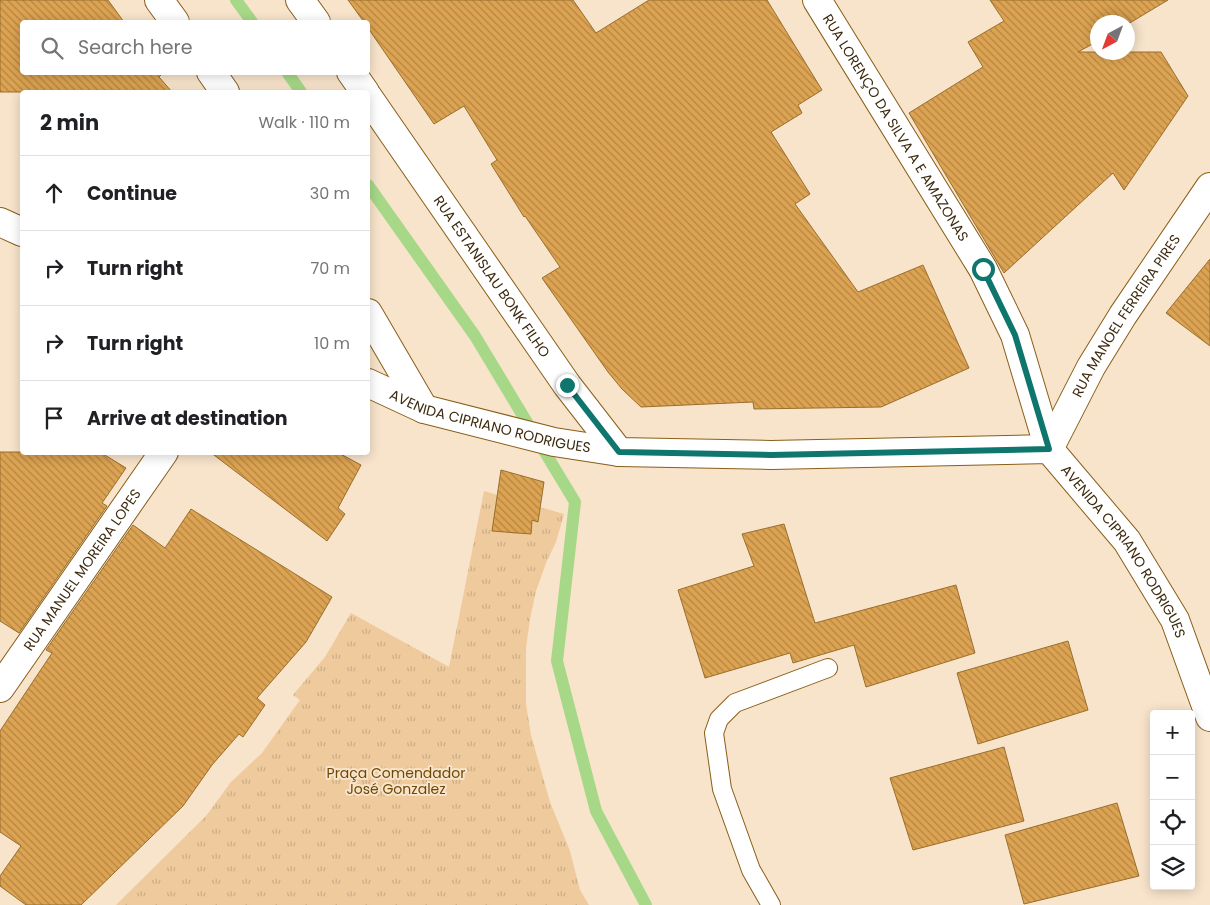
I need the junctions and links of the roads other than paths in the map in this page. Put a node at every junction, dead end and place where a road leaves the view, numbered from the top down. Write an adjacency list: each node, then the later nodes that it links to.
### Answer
1 (159, 0): 4 (street)
2 (300, 0): 5 (street)
3 (817, 0): 17 (street, RUA LORENÇO DA SILVA A E AMAZONAS)
4 (174, 20)
5 (315, 20)
6 (213, 75): 8 (street)
7 (353, 75): 9 (street)
8 (224, 90)
9 (364, 90)
10 (370, 100): 18 (street, RUA ESTANISLAU BONK FILHO)
11 (1210, 187): 17 (street, RUA MANOEL FERREIRA PIRES)
12 (0, 222): 13 (street)
13 (20, 231)
14 (370, 316): 16 (street)
15 (370, 384): 16 (street, AVENIDA CIPRIANO RODRIGUES)
16 (424, 408): 18 (street, AVENIDA CIPRIANO RODRIGUES)
17 (1049, 449): 18 (street, AVENIDA CIPRIANO RODRIGUES); 21 (street, AVENIDA CIPRIANO RODRIGUES)
18 (619, 452)
19 (162, 455): 22 (street, RUA MANUEL MOREIRA LOPES)
20 (828, 668): 24 (lane)
21 (1205, 685): 23 (street, AVENIDA CIPRIANO RODRIGUES)
22 (0, 688)
23 (1210, 717)
24 (771, 905)

